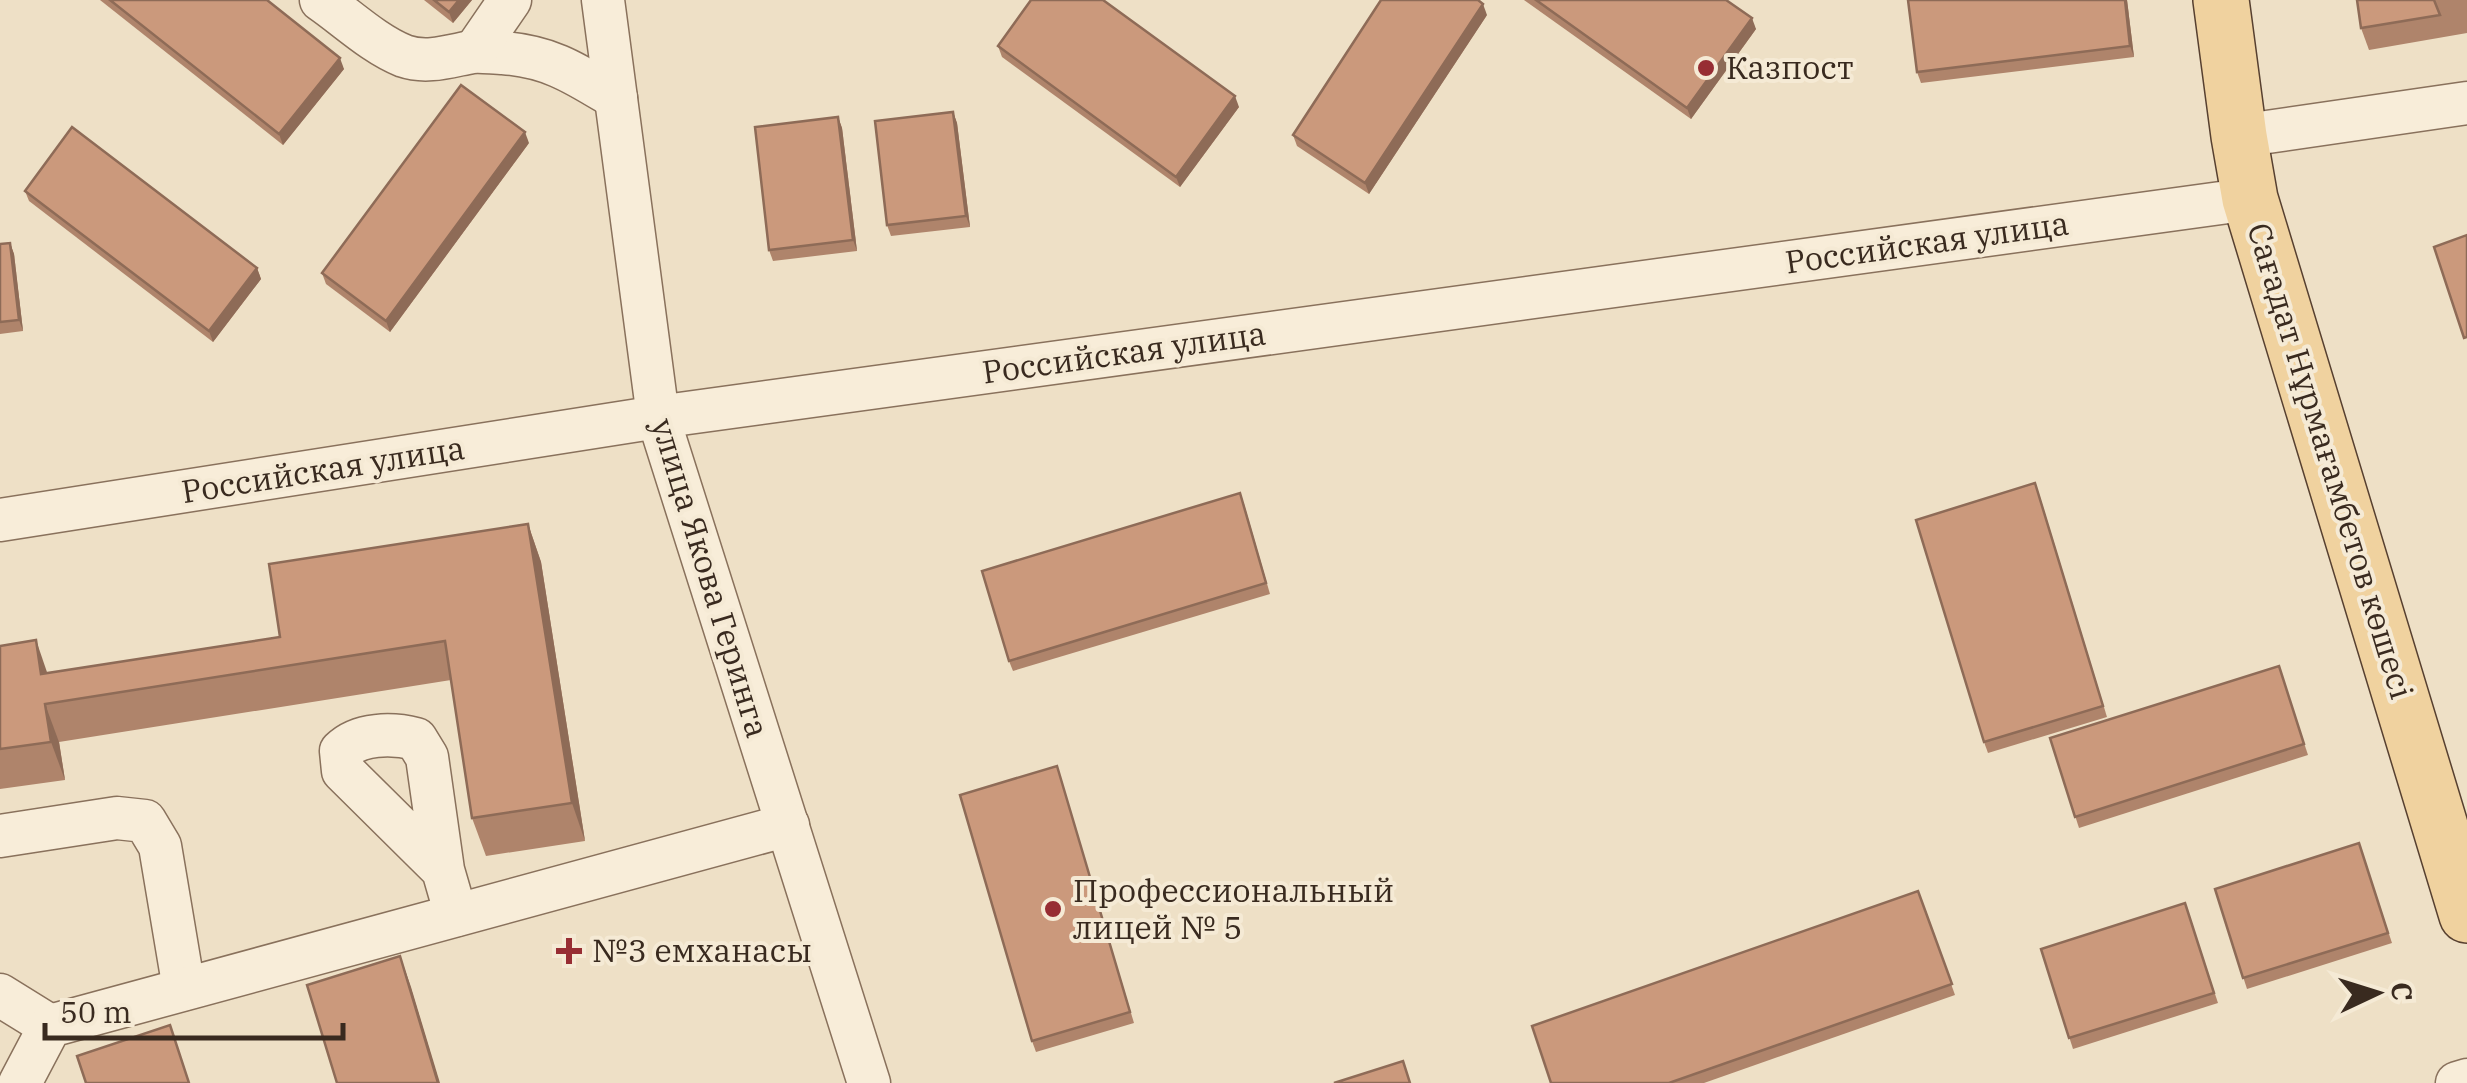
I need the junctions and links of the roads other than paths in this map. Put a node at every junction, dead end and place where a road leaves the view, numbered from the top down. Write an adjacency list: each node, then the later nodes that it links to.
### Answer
1 (321, 0): 5 (street)
2 (510, 0): 5 (street)
3 (603, 0): 6 (street, улица Якова Геринга)
4 (2221, 0): 8 (main road, Сағадат Нұрмағамбетов көшесі)
5 (475, 52): 6 (street)
6 (616, 98): 10 (street, улица Якова Геринга)
7 (2467, 103): 8 (street)
8 (2239, 136): 9 (main road, Сағадат Нұрмағамбетов көшесі)
9 (2250, 199): 10 (street, Российская улица); 16 (main road, Сағадат Нұрмағамбетов көшесі)
10 (658, 417): 11 (street, Российская улица); 12 (street, улица Якова Геринга)
11 (0, 520)
12 (788, 825): 15 (street); 22 (street, улица Якова Геринга)
13 (0, 836): 17 (street)
14 (442, 870): 15 (street)
15 (456, 915): 17 (street)
16 (2467, 915)
17 (184, 989): 19 (street)
18 (0, 995): 19 (street)
19 (50, 1026): 21 (street)
20 (2467, 1080): 23 (street)
21 (20, 1083)
22 (869, 1083)
23 (2457, 1083)

